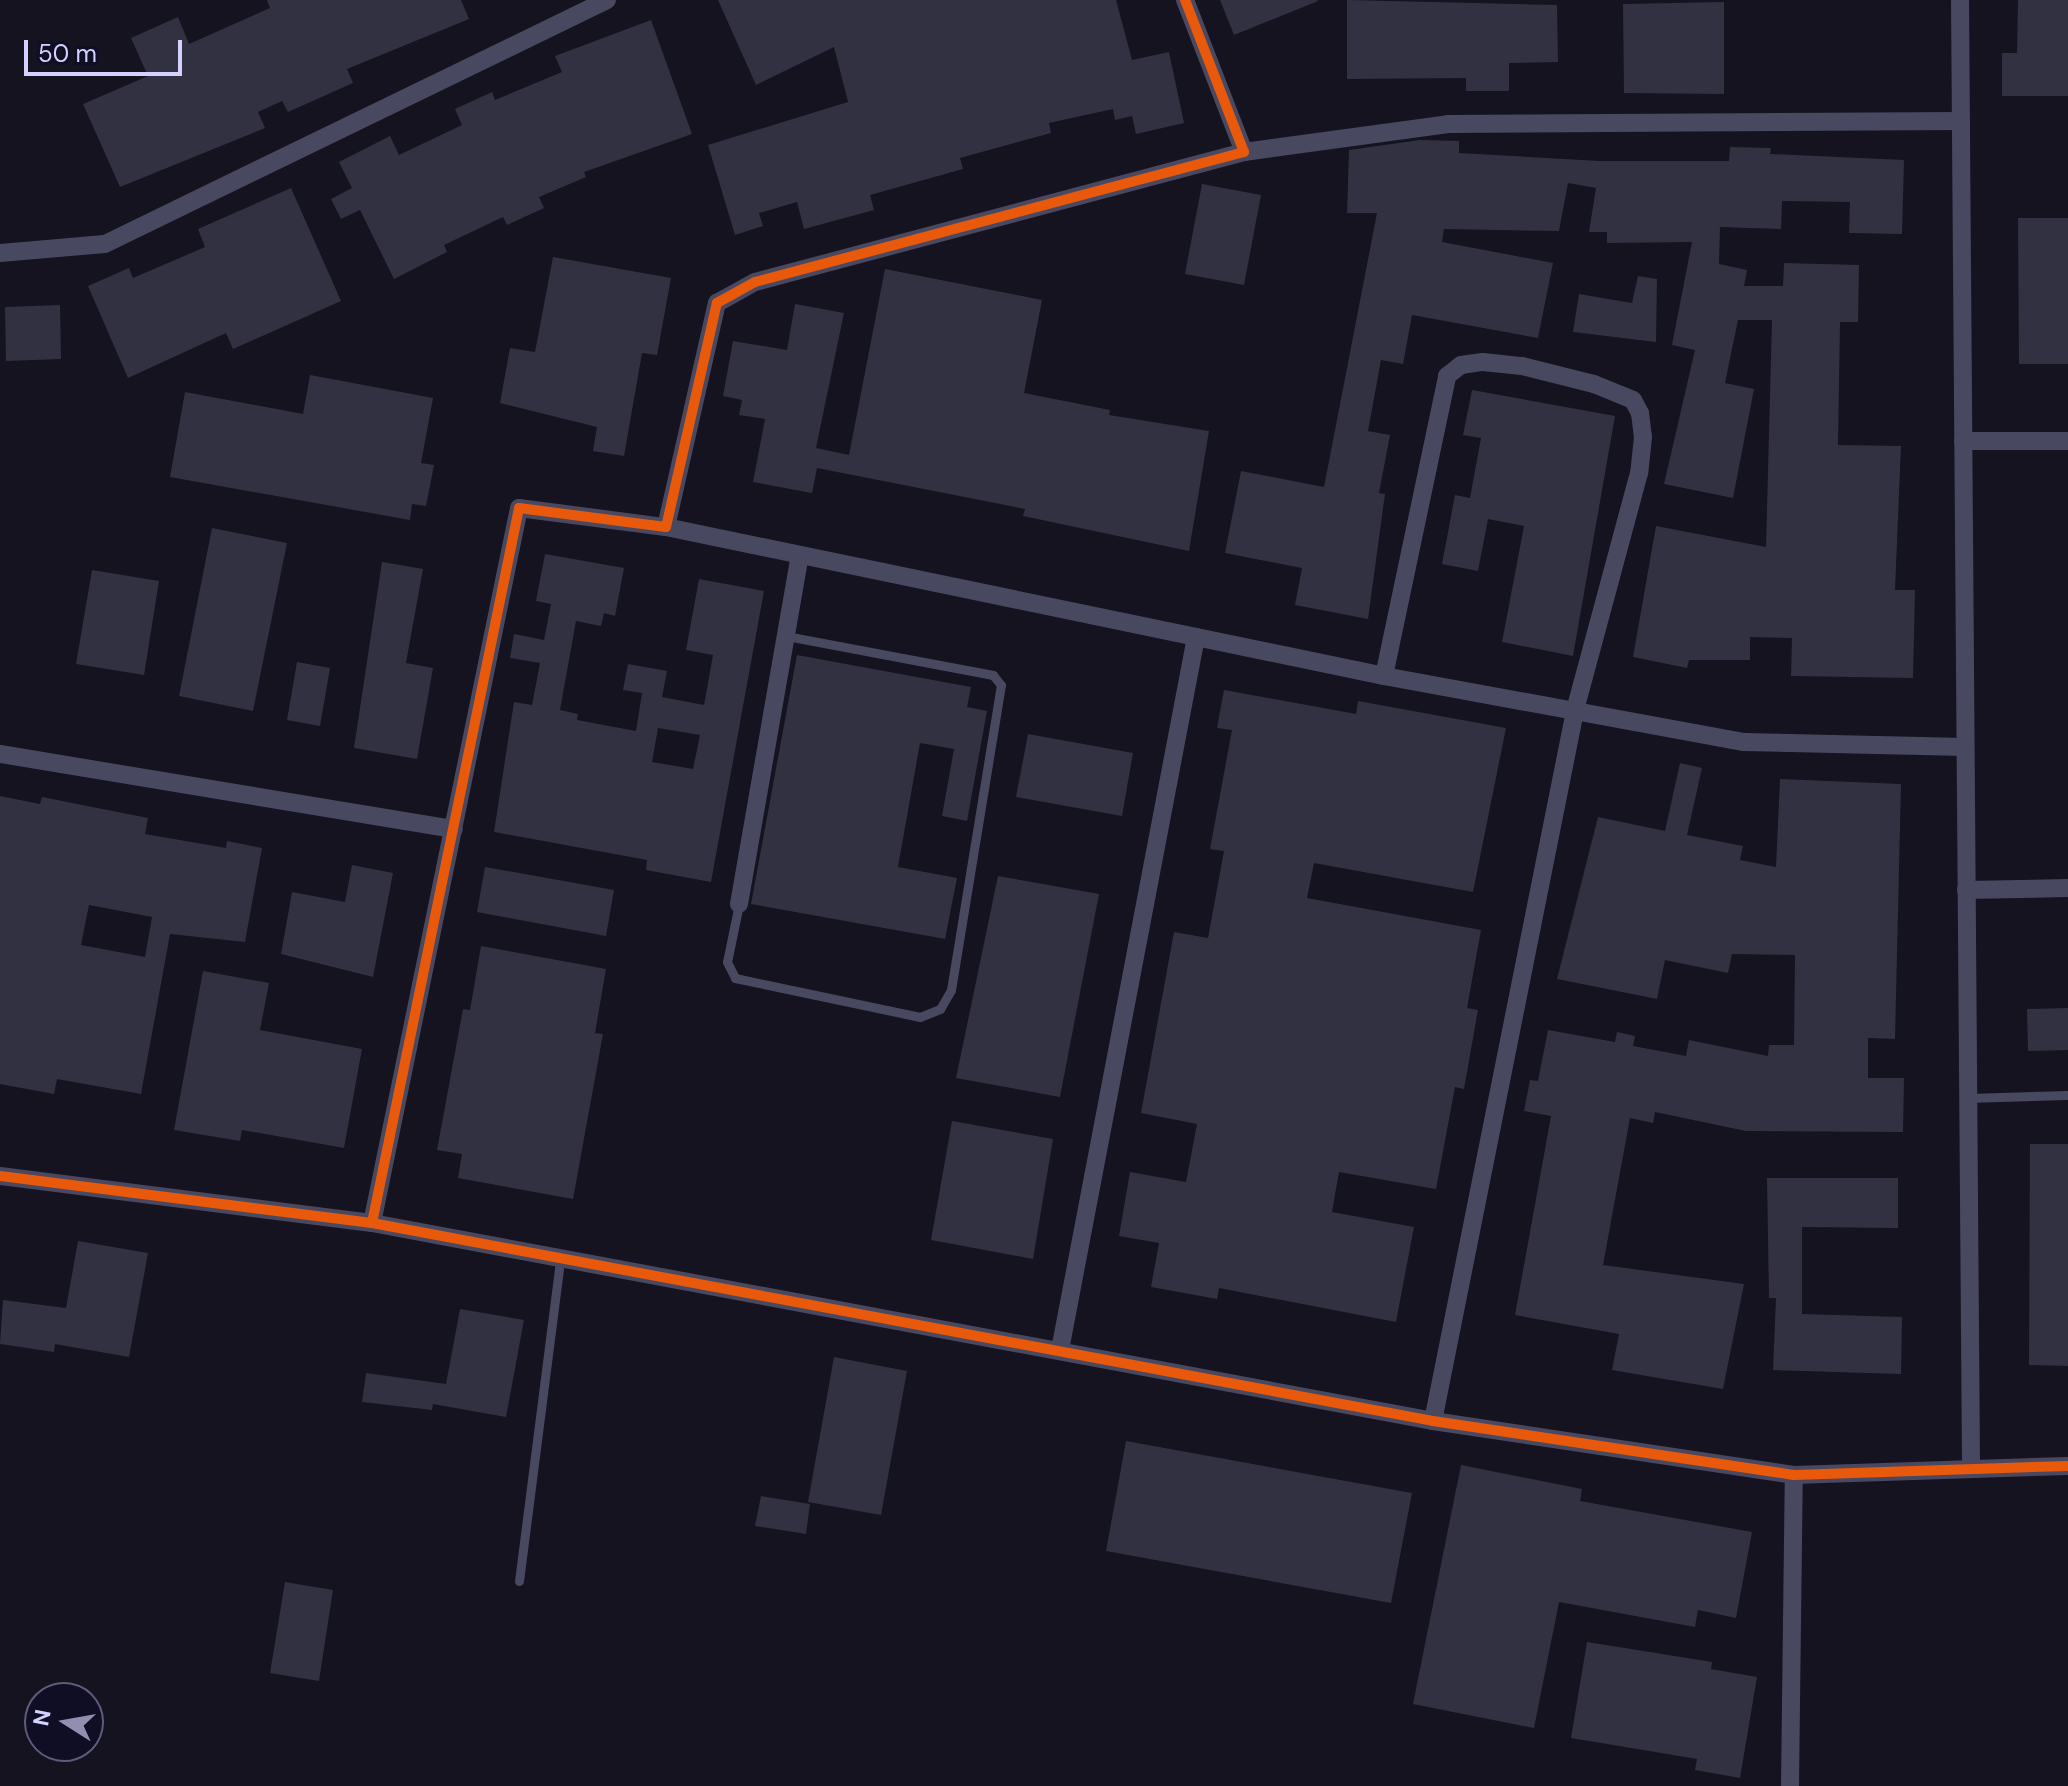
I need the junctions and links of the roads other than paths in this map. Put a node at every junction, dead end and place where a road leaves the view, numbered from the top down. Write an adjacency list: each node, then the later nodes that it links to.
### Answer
1 (607, 0): 6 (street)
2 (1185, 0): 5 (street)
3 (1960, 0): 4 (street)
4 (1961, 121): 5 (street); 7 (street)
5 (1244, 152): 9 (street)
6 (0, 253)
7 (1963, 441): 8 (street); 15 (street)
8 (2068, 441)
9 (666, 527): 10 (street); 17 (street)
10 (800, 555): 11 (street); 12 (street)
11 (786, 636): 20 (street); 20 (lane)
12 (1196, 637): 13 (street); 26 (street)
13 (1384, 676): 14 (street); 14 (street)
14 (1575, 711): 15 (street); 27 (street)
15 (1965, 747): 19 (street)
16 (0, 754): 17 (street)
17 (454, 829): 24 (street)
18 (2068, 888): 19 (street)
19 (1966, 890): 22 (street)
20 (739, 904)
21 (2068, 1095): 22 (lane)
22 (1968, 1098): 29 (street)
23 (0, 1176): 24 (street)
24 (372, 1223): 25 (street)
25 (561, 1255): 26 (street); 31 (lane)
26 (1060, 1350): 27 (street)
27 (1433, 1421): 30 (street)
28 (2068, 1466): 29 (street)
29 (1971, 1468): 30 (street)
30 (1794, 1475): 32 (street)
31 (519, 1581)
32 (1790, 1786)

